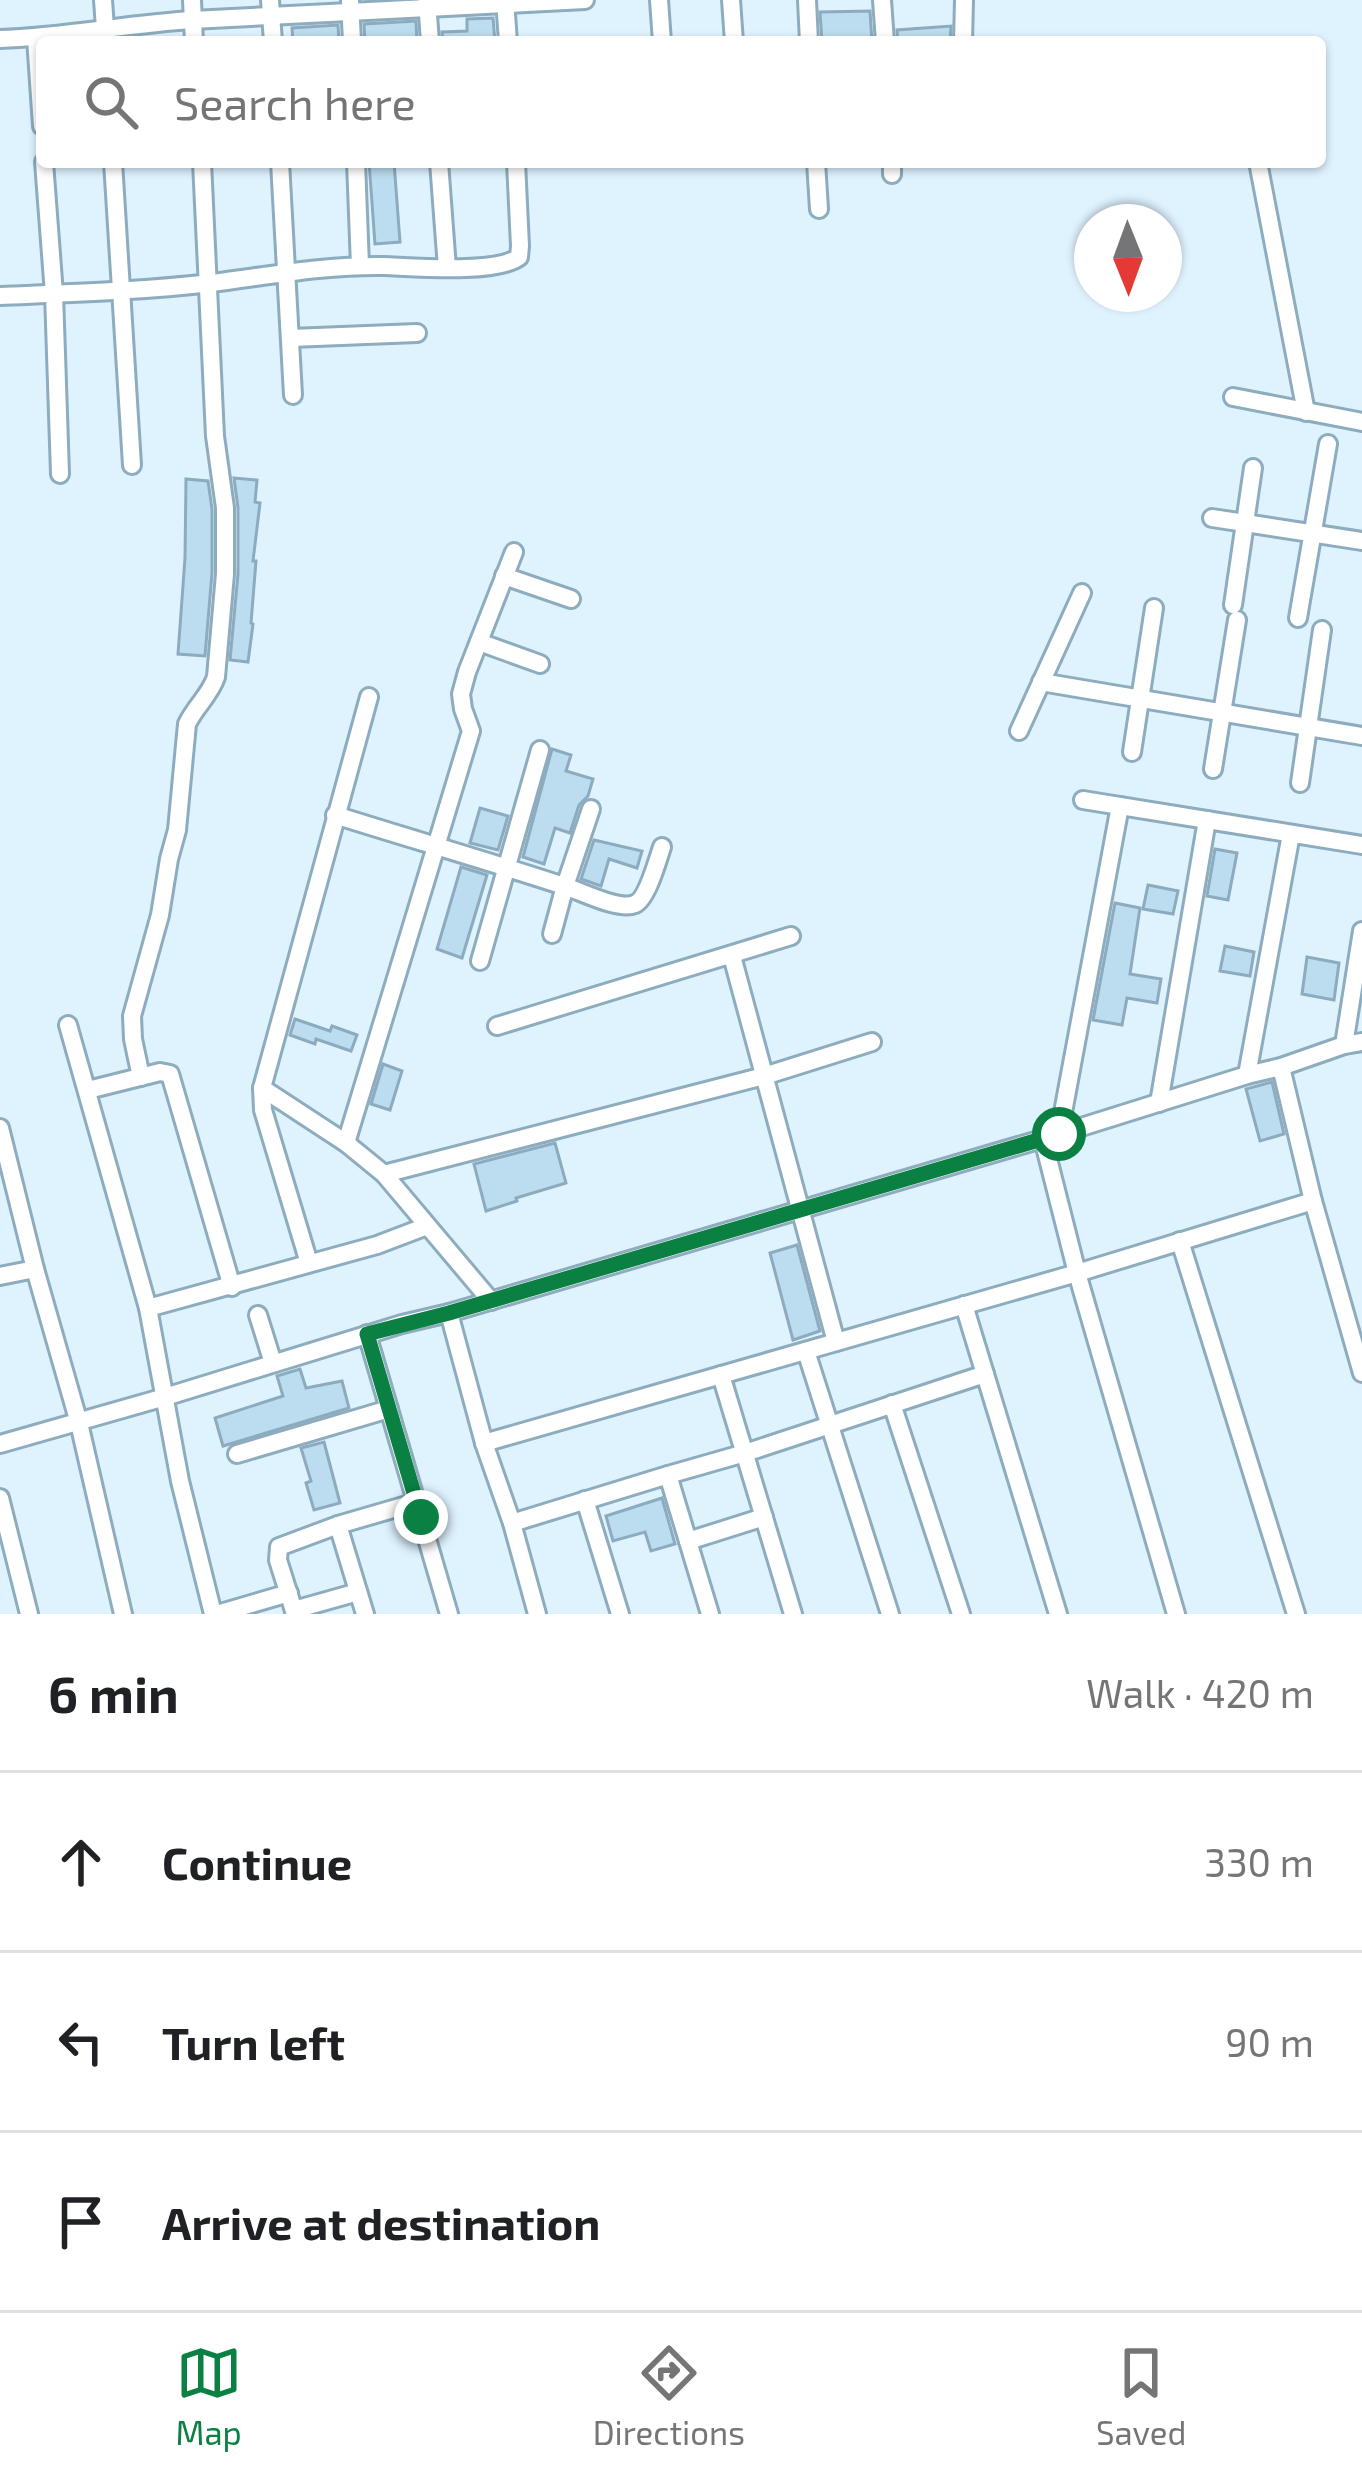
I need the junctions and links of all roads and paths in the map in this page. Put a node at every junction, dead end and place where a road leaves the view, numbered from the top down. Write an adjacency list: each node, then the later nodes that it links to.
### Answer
1 (103, 0): 14 (street)
2 (192, 0): 13 (street)
3 (583, 0): 9 (street)
4 (659, 0): 19 (street)
5 (731, 0): 20 (street)
6 (807, 0): 21 (street)
7 (882, 0): 22 (street)
8 (964, 0): 23 (street)
9 (505, 2): 10 (street); 18 (street)
10 (427, 4): 11 (street); 17 (street)
11 (350, 7): 12 (street)
12 (270, 9): 13 (street)
13 (193, 20): 14 (street); 16 (street)
14 (105, 34): 15 (street)
15 (70, 36)
16 (194, 36)
17 (430, 36)
18 (508, 36)
19 (662, 36)
20 (734, 36)
21 (809, 36)
22 (885, 36)
23 (963, 36)
24 (36, 38): 25 (street)
25 (0, 39)
26 (44, 168): 41 (street)
27 (113, 168): 40 (street)
28 (202, 168): 39 (street)
29 (280, 168): 38 (street)
30 (356, 168): 36 (street)
31 (440, 168): 37 (street)
32 (516, 168): 37 (street)
33 (817, 168): 35 (street)
34 (1259, 168): 47 (street)
35 (819, 208)
36 (360, 266): 37 (street); 38 (street)
37 (448, 268)
38 (287, 271): 39 (street); 44 (street)
39 (209, 283): 40 (street); 100 (street)
40 (122, 290): 41 (street); 50 (street)
41 (53, 293): 42 (street); 52 (street)
42 (0, 296)
43 (417, 332): 44 (street)
44 (292, 338): 45 (street)
45 (293, 394)
46 (1233, 397): 47 (street)
47 (1306, 412): 48 (street)
48 (1362, 422)
49 (1328, 444): 55 (street)
50 (132, 465)
51 (1252, 468): 54 (street)
52 (60, 473)
53 (1212, 518): 54 (street)
54 (1245, 523): 55 (street); 69 (street)
55 (1313, 533): 56 (street); 62 (street)
56 (1362, 541)
57 (514, 552): 58 (street)
58 (504, 577): 60 (street); 64 (street)
59 (1082, 593): 66 (street)
60 (571, 599)
61 (1154, 608): 68 (street)
62 (1298, 618)
63 (1322, 630): 70 (street)
64 (479, 641): 65 (street); 84 (street)
65 (540, 664)
66 (1041, 682): 68 (street); 71 (street)
67 (369, 698): 80 (street)
68 (1140, 699): 69 (street); 74 (street)
69 (1222, 712): 70 (street); 75 (street)
70 (1308, 726): 72 (street); 76 (street)
71 (1019, 731)
72 (1362, 736)
73 (540, 750): 86 (street)
74 (1132, 752)
75 (1213, 769)
76 (1300, 783)
77 (1083, 800): 78 (street)
78 (1120, 806): 81 (street); 105 (street)
79 (591, 809): 87 (street)
80 (335, 814): 84 (street); 101 (street)
81 (1207, 820): 82 (street); 103 (street)
82 (1291, 834): 83 (street); 98 (street)
83 (1362, 845)
84 (434, 846): 86 (street); 106 (street)
85 (662, 847): 87 (street)
86 (505, 869): 87 (street); 92 (street)
87 (565, 886): 89 (street)
88 (1362, 931): 96 (street)
89 (552, 934)
90 (791, 936): 91 (street)
91 (732, 956): 94 (street); 99 (street)
92 (480, 961)
93 (68, 1024): 102 (street)
94 (497, 1026)
95 (872, 1042): 99 (street)
96 (1353, 1044): 97 (street)
97 (1281, 1067): 98 (street); 108 (street)
98 (1247, 1075): 103 (street)
99 (764, 1076): 107 (street); 109 (street)
100 (141, 1077): 102 (street); 116 (street)
101 (262, 1088): 106 (street); 112 (street)
102 (88, 1090): 119 (street)
103 (1159, 1103): 105 (street)
104 (0, 1128): 113 (street)
105 (1051, 1137): 109 (street); 114 (street)
106 (346, 1143): 107 (street)
107 (384, 1174): 110 (street)
108 (1313, 1201): 111 (street); 126 (street)
109 (801, 1209): 117 (street); 123 (street)
110 (427, 1226): 112 (street); 117 (street)
111 (1180, 1241): 114 (street); 161 (street)
112 (309, 1262): 116 (street)
113 (35, 1268): 115 (street); 132 (street)
114 (1077, 1273): 118 (street); 160 (street)
115 (0, 1276)
116 (232, 1287): 119 (street)
117 (491, 1300): 120 (street)
118 (964, 1305): 123 (street); 127 (street)
119 (148, 1308): 129 (street)
120 (449, 1313): 122 (street); 134 (street)
121 (258, 1315): 125 (street)
122 (367, 1334): 125 (street); 131 (street)
123 (836, 1342): 124 (street)
124 (806, 1352): 128 (street); 133 (street)
125 (273, 1364): 129 (street)
126 (1362, 1373)
127 (985, 1374): 130 (street); 159 (street)
128 (722, 1375): 134 (street); 136 (street)
129 (165, 1397): 132 (street); 150 (street)
130 (892, 1404): 133 (street); 158 (street)
131 (389, 1409): 137 (street); 141 (street)
132 (79, 1423): 135 (street); 149 (street)
133 (829, 1424): 136 (street); 157 (street)
134 (484, 1443): 143 (street)
135 (0, 1444)
136 (745, 1453): 138 (street); 142 (street)
137 (237, 1454)
138 (668, 1475): 140 (street); 145 (street)
139 (0, 1498): 148 (street)
140 (585, 1500): 143 (street); 154 (street)
141 (416, 1502): 144 (street); 152 (street)
142 (764, 1517): 145 (street); 156 (street)
143 (512, 1523): 153 (street)
144 (338, 1526): 146 (street); 147 (street)
145 (688, 1541): 155 (street)
146 (358, 1592): 147 (street); 151 (street)
147 (293, 1605): 150 (street)
148 (28, 1614)
149 (123, 1614)
150 (215, 1614)
151 (365, 1614)
152 (449, 1614)
153 (537, 1614)
154 (620, 1614)
155 (710, 1614)
156 (793, 1614)
157 (890, 1614)
158 (961, 1614)
159 (1058, 1614)
160 (1176, 1614)
161 (1296, 1614)

